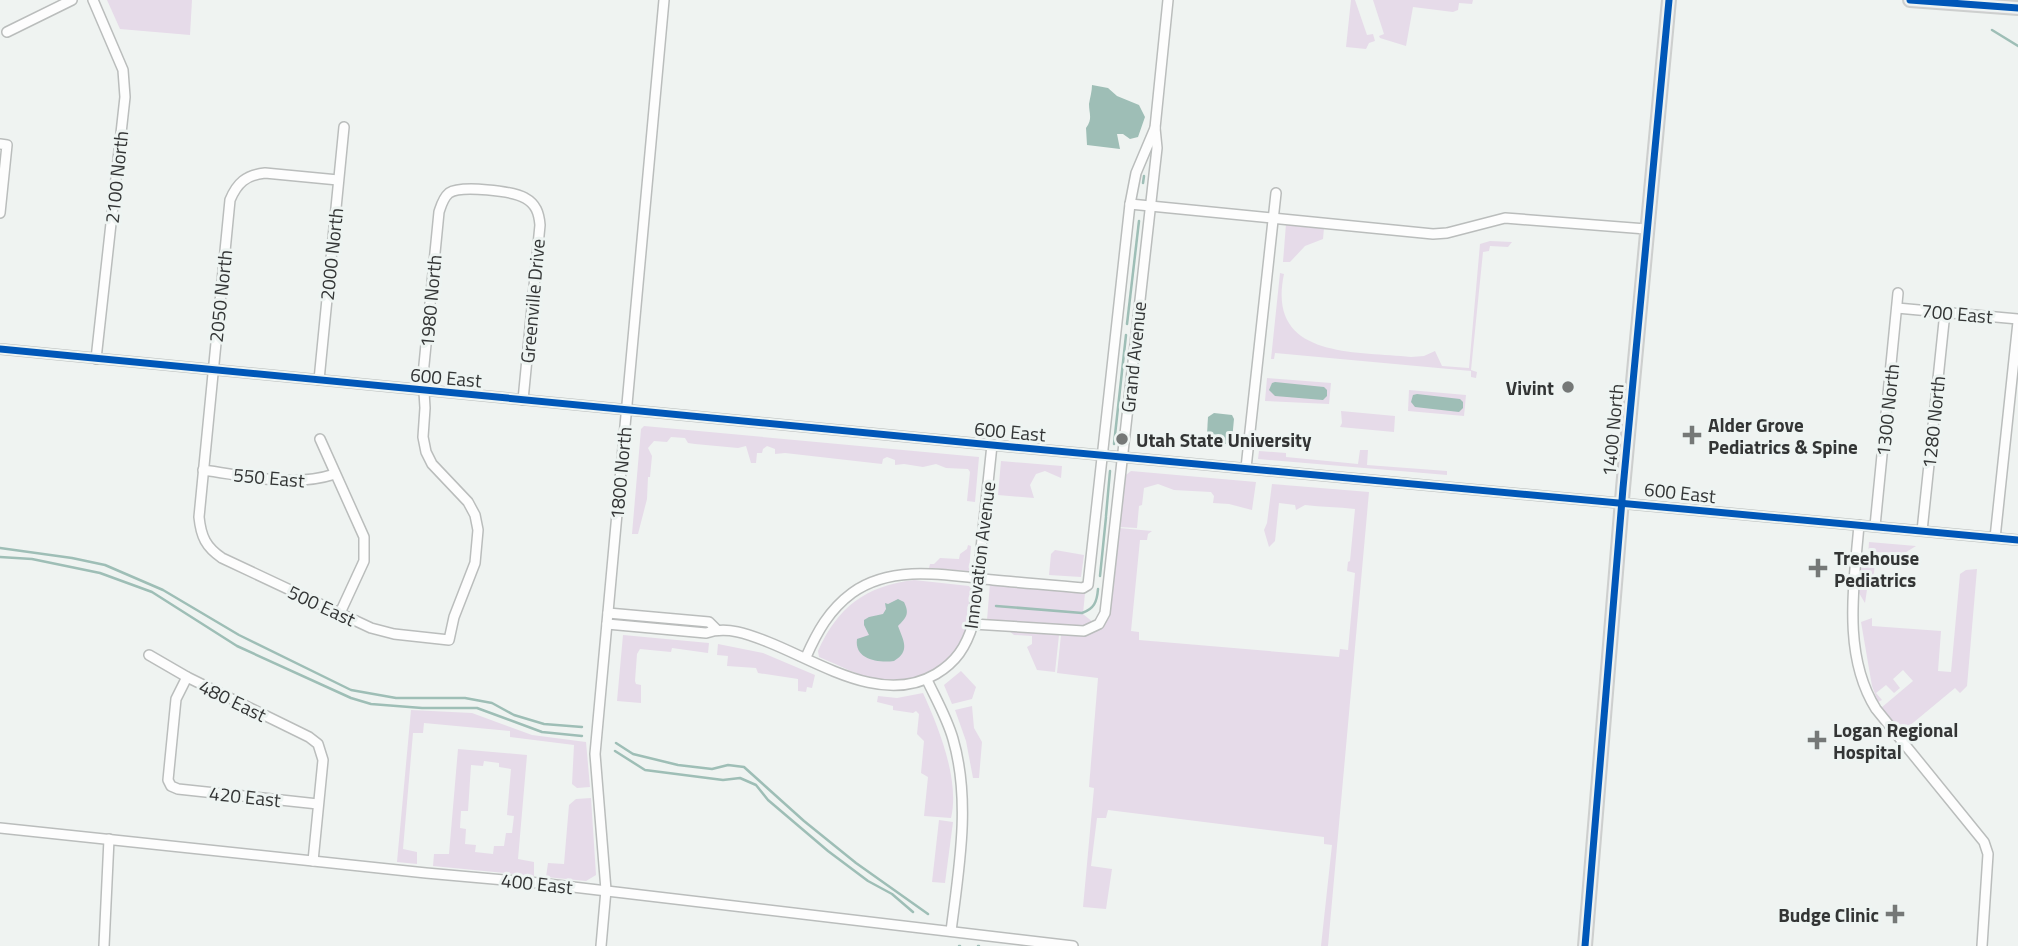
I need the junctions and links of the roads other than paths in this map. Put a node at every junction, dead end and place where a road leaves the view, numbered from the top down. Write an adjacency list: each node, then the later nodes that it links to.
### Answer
1 (72, 0): 9 (street)
2 (93, 0): 26 (street, 2100 North)
3 (664, 0): 31 (street, 1800 North)
4 (1168, 0): 11 (street, Grand Avenue)
5 (1668, 0): 20 (main road, 1400 North)
6 (1910, 0): 7 (main road)
7 (1984, 3): 8 (main road)
8 (2018, 8)
9 (7, 32)
10 (344, 127): 13 (street, 2000 North)
11 (1155, 128): 16 (street, Grand Avenue); 17 (street, Grand Avenue)
12 (4, 145): 18 (street)
13 (338, 180): 27 (street, 2050 North); 28 (street, 2000 North)
14 (1276, 193): 19 (street)
15 (533, 203): 29 (street, 1980 North); 30 (street, Greenville Drive)
16 (1130, 204): 17 (street); 34 (street, Grand Avenue)
17 (1151, 205): 19 (street); 35 (street, Grand Avenue)
18 (0, 213)
19 (1273, 217): 20 (street); 36 (street)
20 (1646, 229): 39 (main road, 1400 North)
21 (1898, 293): 22 (street, 1300 North)
22 (1897, 308): 23 (street, 700 East); 41 (street, 1300 North)
23 (1945, 313): 24 (street, 700 East); 42 (street, 1280 North)
24 (2018, 320): 43 (street)
25 (0, 349): 26 (street, 600 East)
26 (96, 359): 27 (street, 600 East)
27 (213, 370): 28 (street, 600 East); 37 (street, 2050 North)
28 (319, 380): 29 (street, 600 East)
29 (424, 391): 30 (street, 600 East); 52 (street, 1980 North)
30 (523, 400): 31 (street, 600 East)
31 (626, 410): 33 (street, 600 East); 48 (street, 1800 North)
32 (320, 439): 38 (street)
33 (992, 445): 34 (street, 600 East); 46 (street, Innovation Avenue)
34 (1103, 455): 35 (street, 600 East); 46 (street, Grand Avenue)
35 (1122, 457): 36 (street, 600 East); 50 (street, Grand Avenue)
36 (1246, 468): 39 (street, 600 East)
37 (203, 470): 38 (street, 550 East); 45 (street, 2050 North)
38 (335, 474): 47 (street)
39 (1621, 502): 40 (street, 600 East); 66 (main road, 1400 North)
40 (1859, 525): 41 (street, 600 East); 67 (street)
41 (1875, 526): 42 (street, 600 East)
42 (1922, 531): 43 (street, 600 East)
43 (1995, 538): 44 (street, 600 East)
44 (2018, 540)
45 (204, 542): 47 (street, 500 East)
46 (978, 578): 50 (street, Innovation Avenue); 54 (street)
47 (340, 612): 52 (street, 500 East)
48 (608, 613): 49 (street, 1800 North); 51 (street)
49 (607, 624): 51 (street); 61 (street, 1800 North)
50 (973, 624): 56 (street, Innovation Avenue)
51 (716, 629): 54 (street)
52 (449, 640)
53 (149, 655): 55 (street, 480 East)
54 (806, 657): 56 (street)
55 (187, 677): 57 (street, 480 East); 57 (street, 420 East)
56 (927, 680): 62 (street)
57 (318, 804): 60 (street)
58 (0, 828): 59 (street, 400 East)
59 (109, 839): 60 (street, 400 East); 63 (street)
60 (313, 861): 61 (street, 400 East)
61 (606, 890): 62 (street, 400 East); 64 (street, 1800 North)
62 (951, 931): 65 (street, 400 East)
63 (104, 946)
64 (601, 946)
65 (1073, 946)
66 (1585, 946)
67 (1982, 946)

